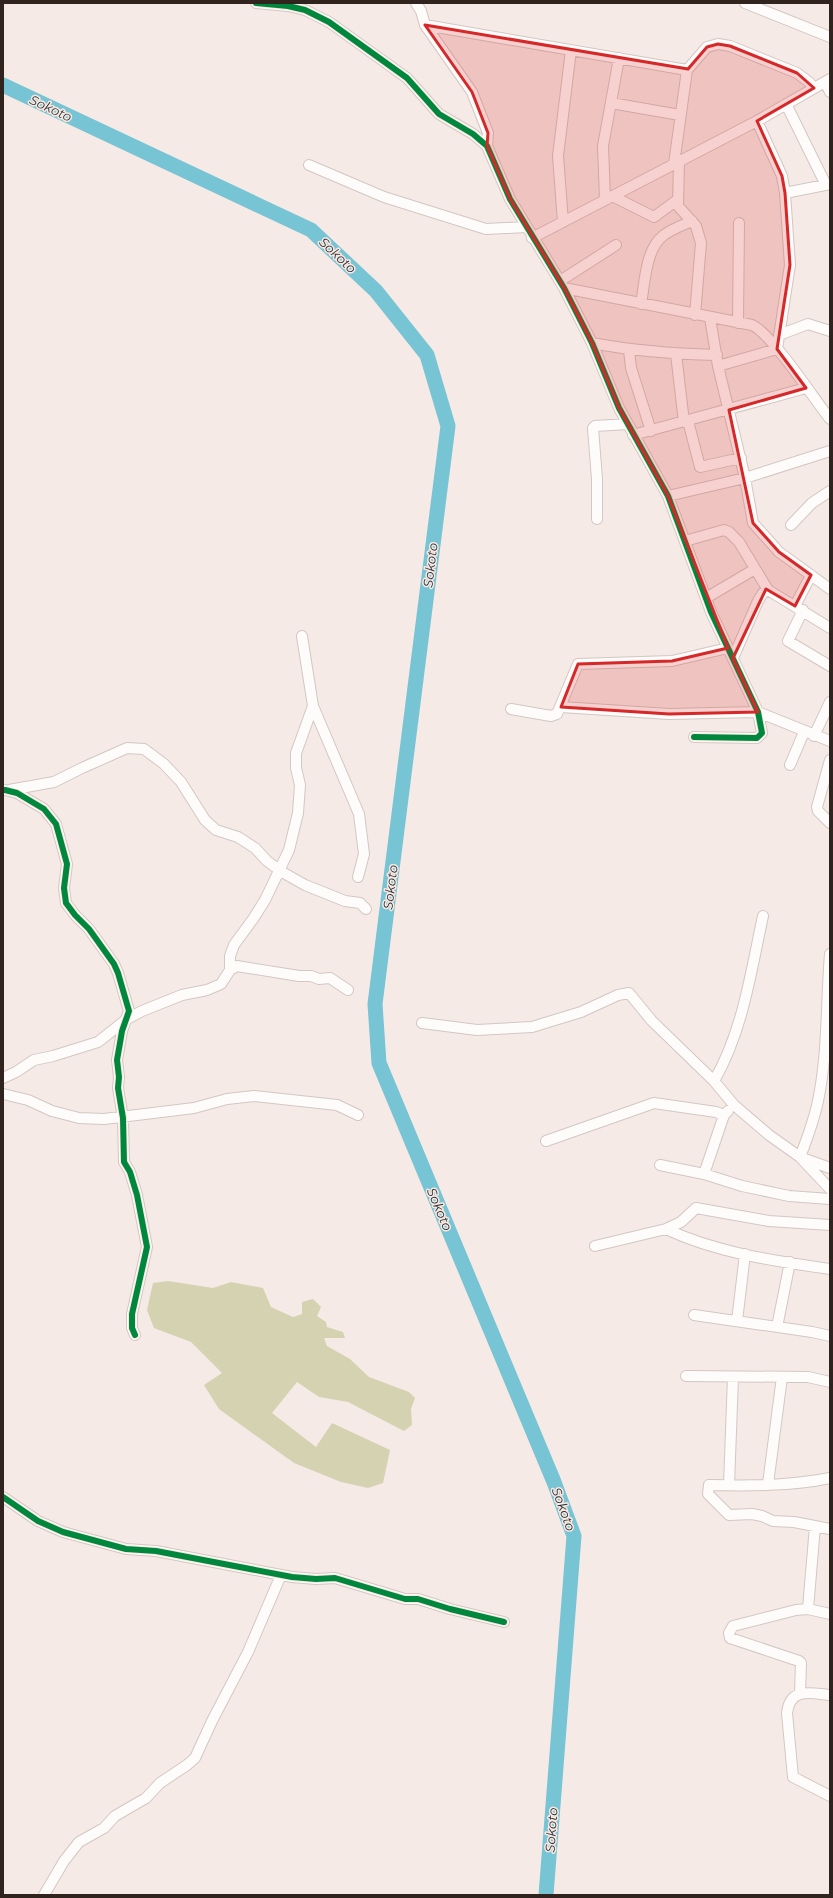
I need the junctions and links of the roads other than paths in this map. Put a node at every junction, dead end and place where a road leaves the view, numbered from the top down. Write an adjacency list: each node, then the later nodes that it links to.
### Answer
1 (256, 3): 4 (street)
2 (416, 3): 5 (street)
3 (744, 3): 6 (street)
4 (287, 4): 17 (street)
5 (425, 25): 7 (street); 17 (street)
6 (830, 37)
7 (571, 50): 8 (street); 25 (street)
8 (619, 58): 9 (street); 13 (street)
9 (686, 70): 11 (street); 15 (street)
10 (827, 80): 11 (street); 12 (street)
11 (814, 88): 14 (street)
12 (830, 92)
13 (611, 103): 15 (street); 22 (street)
14 (786, 104): 16 (street); 20 (street)
15 (680, 115): 18 (street)
16 (757, 122): 18 (street); 21 (street)
17 (487, 146): 27 (street)
18 (676, 163): 22 (street); 23 (street)
19 (309, 165): 27 (street)
20 (828, 184): 21 (street)
21 (785, 193): 36 (street)
22 (609, 198): 23 (street); 25 (street)
23 (678, 200): 24 (street)
24 (692, 221): 31 (street); 32 (street)
25 (563, 222): 28 (street)
26 (739, 223): 34 (street)
27 (527, 227): 28 (street)
28 (532, 238): 30 (street)
29 (616, 245): 30 (street)
30 (562, 284): 31 (street); 37 (street)
31 (642, 304): 32 (street)
32 (694, 315): 33 (street)
33 (710, 318): 34 (street); 41 (street)
34 (738, 323): 38 (street)
35 (830, 331): 36 (street)
36 (779, 335): 38 (street)
37 (592, 343): 39 (street); 47 (street)
38 (777, 349): 42 (street); 43 (street)
39 (629, 350): 40 (street); 48 (street)
40 (676, 354): 41 (street); 46 (street)
41 (717, 355): 42 (street)
42 (718, 366): 44 (street)
43 (806, 388): 44 (street); 45 (street)
44 (729, 410): 46 (street); 51 (street)
45 (830, 419)
46 (686, 422): 48 (street); 51 (street)
47 (628, 424): 49 (street); 55 (street)
48 (651, 431): 49 (street)
49 (634, 435): 54 (street)
50 (830, 451): 52 (street)
51 (741, 458): 52 (street)
52 (745, 478): 54 (street); 59 (street)
53 (830, 491): 56 (street)
54 (668, 496): 57 (street)
55 (597, 518)
56 (791, 525)
57 (685, 541): 58 (street); 62 (street)
58 (754, 569): 61 (street); 62 (street)
59 (811, 575): 60 (street); 63 (street)
60 (830, 589)
61 (768, 590): 63 (street); 67 (street)
62 (706, 598): 66 (street)
63 (799, 608): 64 (street); 68 (street)
64 (830, 628)
65 (302, 636): 70 (street)
66 (728, 648): 67 (street); 71 (street)
67 (733, 658): 73 (street)
68 (830, 666)
69 (830, 702): 75 (street)
70 (313, 706): 82 (street); 83 (street)
71 (561, 707): 72 (street); 73 (street)
72 (511, 709)
73 (758, 712): 74 (street); 76 (street)
74 (804, 732): 75 (street); 79 (street)
75 (814, 736): 77 (street)
76 (694, 737)
77 (830, 741)
78 (830, 760): 81 (street)
79 (790, 765)
80 (4, 790): 82 (street); 89 (street)
81 (830, 823)
82 (278, 870): 84 (street); 87 (street)
83 (358, 876)
84 (366, 909)
85 (763, 916): 93 (street)
86 (830, 954): 91 (street)
87 (230, 970): 88 (street); 89 (street)
88 (348, 990)
89 (128, 1019): 92 (street); 98 (street)
90 (422, 1023): 93 (street)
91 (827, 1032): 100 (street)
92 (3, 1078)
93 (714, 1081): 95 (street)
94 (3, 1094): 98 (street)
95 (734, 1105): 97 (street); 100 (street)
96 (358, 1115): 98 (street)
97 (724, 1115): 99 (street); 103 (street)
98 (123, 1118): 115 (street)
99 (546, 1141)
100 (800, 1157): 102 (street); 104 (street)
101 (660, 1165): 103 (street)
102 (830, 1168)
103 (704, 1174): 105 (street)
104 (830, 1189)
105 (830, 1199)
106 (830, 1226): 107 (street)
107 (666, 1229): 108 (street); 109 (street)
108 (595, 1246)
109 (745, 1254): 110 (street); 113 (street)
110 (790, 1262): 111 (street); 114 (street)
111 (830, 1269)
112 (694, 1315): 113 (street)
113 (736, 1321): 114 (street)
114 (778, 1327): 116 (street)
115 (135, 1335)
116 (830, 1336)
117 (686, 1376): 118 (street)
118 (733, 1377): 119 (street); 123 (street)
119 (782, 1377): 120 (street); 122 (street)
120 (830, 1382)
121 (830, 1478): 122 (street)
122 (768, 1484): 123 (street)
123 (729, 1485): 125 (street)
124 (3, 1497): 127 (street)
125 (816, 1526): 126 (street); 128 (street)
126 (830, 1529)
127 (281, 1575): 130 (street); 134 (street)
128 (808, 1609): 129 (street); 131 (street)
129 (830, 1614)
130 (504, 1622)
131 (800, 1694): 132 (street); 133 (street)
132 (830, 1695)
133 (830, 1796)
134 (44, 1895)

